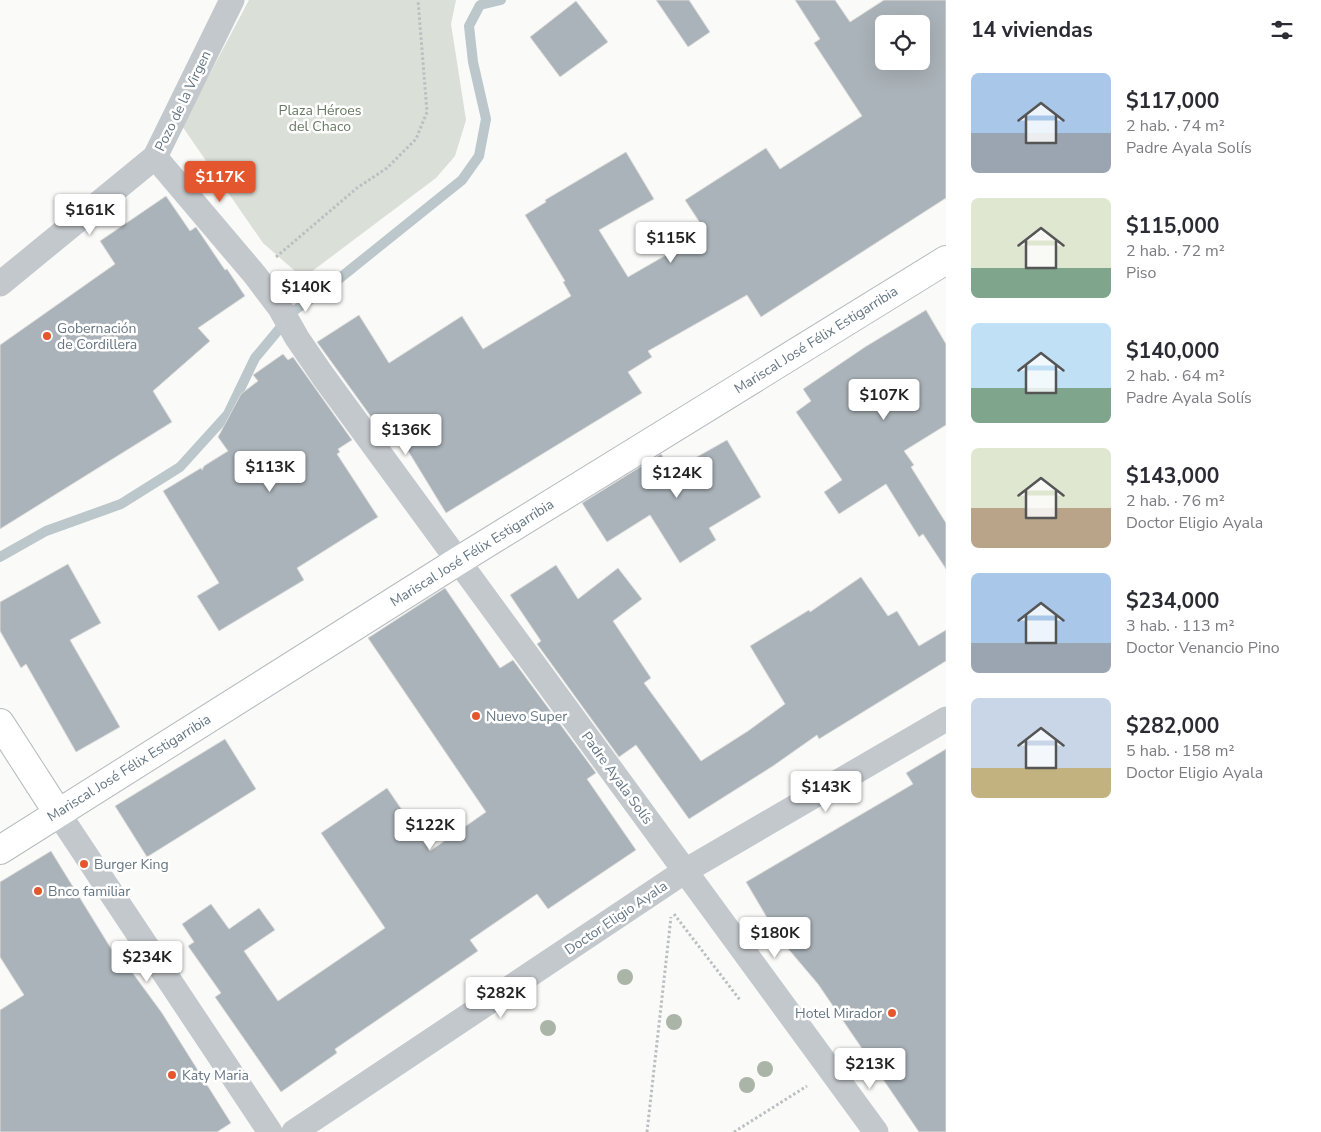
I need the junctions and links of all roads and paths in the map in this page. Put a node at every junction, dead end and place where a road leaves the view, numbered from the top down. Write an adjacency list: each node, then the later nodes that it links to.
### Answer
1 (232, 0): 3 (street, Pozo de la Virgen)
2 (418, 0): 5 (path)
3 (155, 157): 5 (street); 6 (street, Pozo de la Virgen)
4 (946, 260): 7 (main road, Mariscal José Félix Estigarribia)
5 (255, 275): 7 (street, Padre Ayala Solís)
6 (0, 284)
7 (458, 561): 10 (main road, Mariscal José Félix Estigarribia); 12 (street, Padre Ayala Solís)
8 (946, 719): 12 (street, Doctor Eligio Ayala)
9 (0, 723): 10 (main road)
10 (58, 813): 11 (main road, Mariscal José Félix Estigarribia); 15 (street)
11 (0, 850)
12 (685, 872): 14 (street, Padre Ayala Solís); 16 (street, Doctor Eligio Ayala)
13 (671, 914): 17 (path)
14 (831, 1071): 18 (path); 19 (street, Padre Ayala Solís)
15 (270, 1132)
16 (294, 1132)
17 (647, 1132)
18 (734, 1132)
19 (876, 1132)

